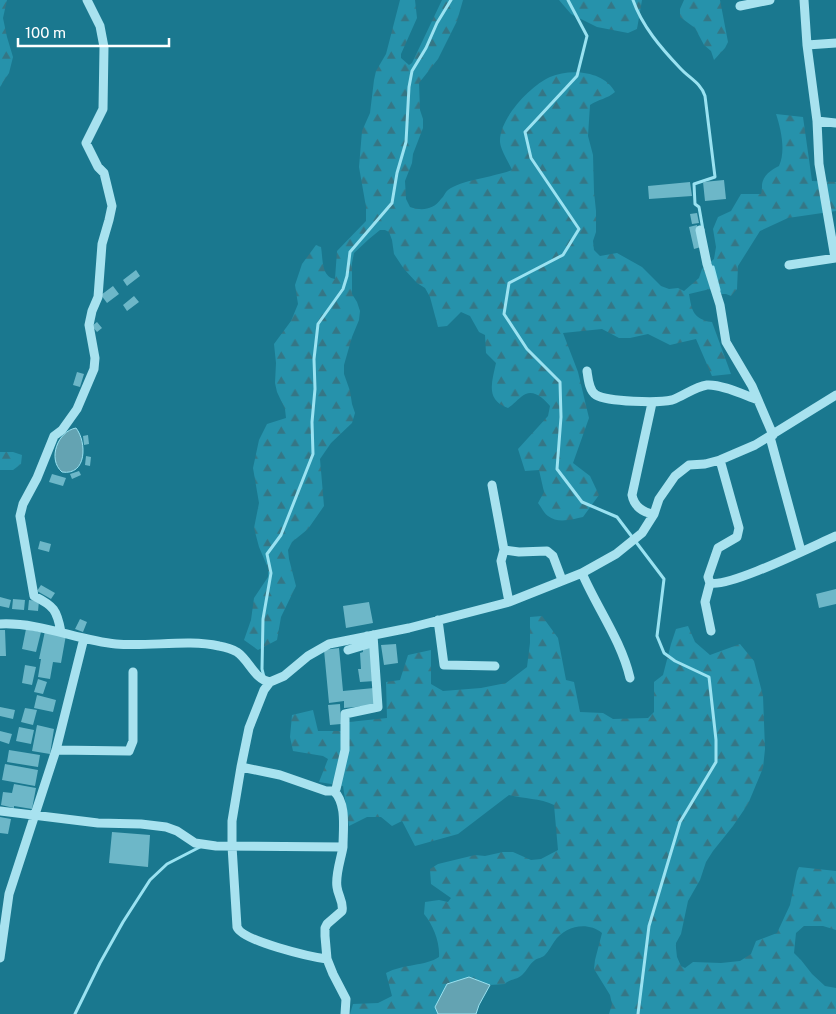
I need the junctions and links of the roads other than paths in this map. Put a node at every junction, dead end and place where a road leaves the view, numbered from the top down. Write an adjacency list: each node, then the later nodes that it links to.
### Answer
1 (87, 0): 30 (street)
2 (770, 0): 4 (street)
3 (804, 0): 6 (street)
4 (740, 6)
5 (836, 43): 6 (street)
6 (807, 45): 7 (street)
7 (816, 121): 8 (street); 10 (street)
8 (836, 123)
9 (700, 230): 14 (street)
10 (836, 258): 11 (street)
11 (789, 265)
12 (587, 371): 15 (street)
13 (836, 395): 16 (street)
14 (758, 400): 15 (street); 16 (street)
15 (652, 402): 19 (street)
16 (772, 436): 17 (street); 22 (street)
17 (720, 460): 19 (street); 25 (street)
18 (492, 485): 21 (street)
19 (654, 514): 23 (street)
20 (836, 536): 22 (street)
21 (504, 550): 24 (street); 26 (street)
22 (801, 551): 25 (street)
23 (582, 573): 24 (street); 36 (street)
24 (562, 580): 26 (street)
25 (710, 583): 29 (street)
26 (509, 602): 27 (street)
27 (438, 620): 31 (street); 34 (street)
28 (0, 624): 30 (street)
29 (711, 631)
30 (62, 632): 32 (street)
31 (370, 636): 33 (street); 37 (street); 40 (street)
32 (84, 638): 37 (street); 38 (street)
33 (348, 650)
34 (495, 666)
35 (133, 672): 38 (street)
36 (630, 678)
37 (266, 681): 39 (street)
38 (56, 750): 42 (street)
39 (241, 767): 40 (street); 43 (street)
40 (334, 790): 44 (street)
41 (0, 811): 42 (street)
42 (35, 815): 43 (street); 45 (street)
43 (232, 846): 44 (street); 46 (street)
44 (343, 847): 46 (street)
45 (0, 958)
46 (323, 959): 47 (street)
47 (344, 1014)

